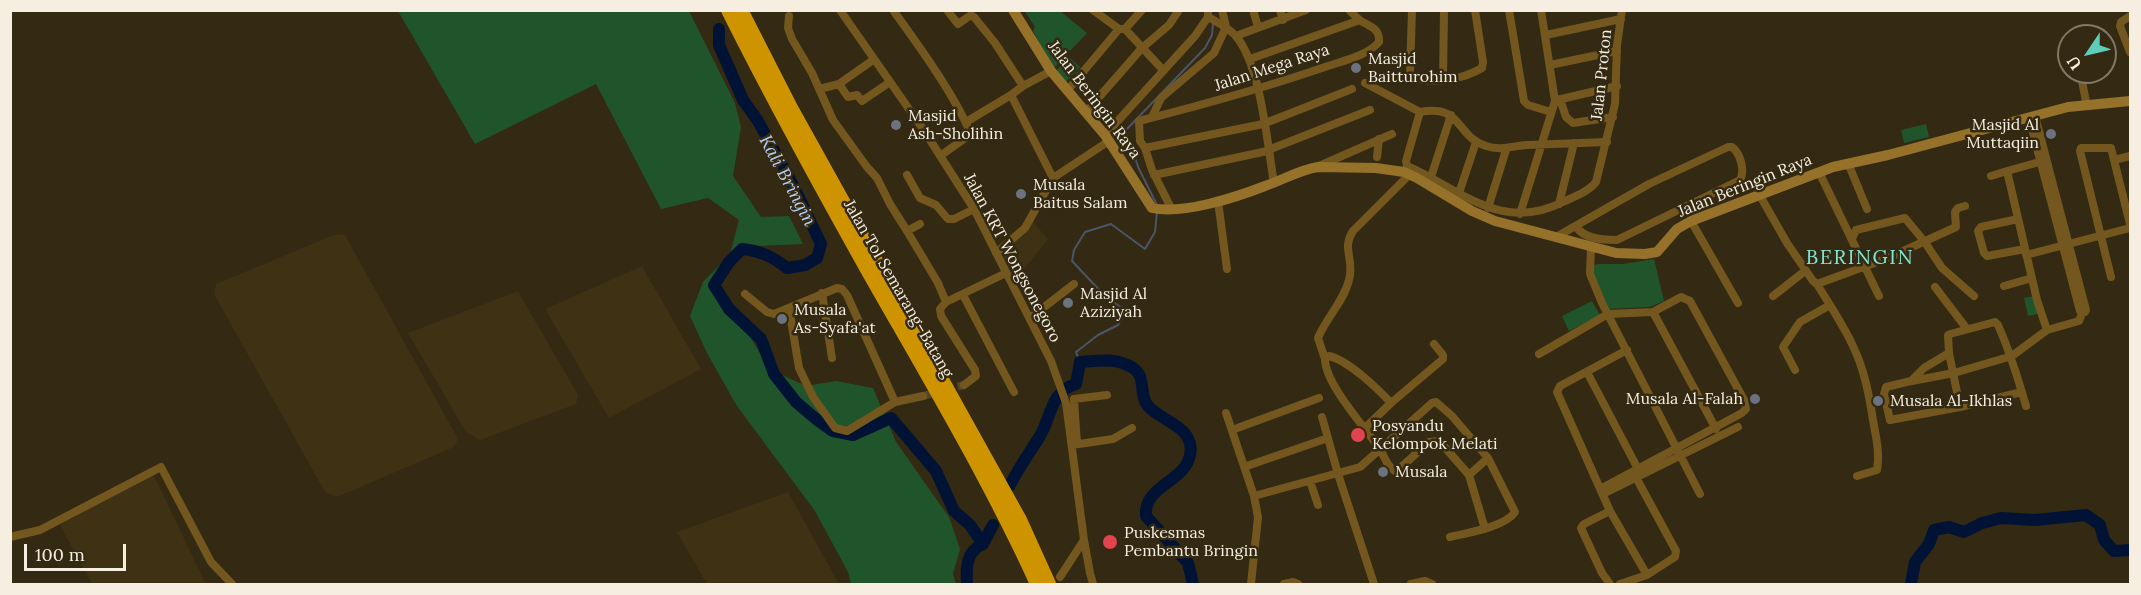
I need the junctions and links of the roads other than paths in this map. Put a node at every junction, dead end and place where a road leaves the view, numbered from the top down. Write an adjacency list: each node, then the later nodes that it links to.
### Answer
1 (728, 10): 29 (highway, Jalan Tol Semarang–Batang)
2 (741, 10): 29 (highway, Jalan Tol Semarang–Batang)
3 (840, 10): 36 (street, Jalan KRT Wongsonegoro)
4 (893, 10): 63 (street)
5 (947, 10): 45 (street)
6 (1013, 10): 39 (street, Jalan Beringin Raya)
7 (1093, 10): 28 (street)
8 (1179, 10): 32 (street)
9 (1222, 10): 26 (street)
10 (1253, 10): 27 (street)
11 (1280, 10): 24 (street)
12 (1306, 10): 24 (street)
13 (1349, 10): 25 (street)
14 (1412, 10): 40 (street)
15 (1444, 10): 40 (street)
16 (1475, 10): 40 (street)
17 (1509, 10): 58 (street)
18 (1541, 10): 30 (street)
19 (1142, 11): 28 (street)
20 (1208, 14): 26 (street); 38 (street)
21 (1622, 15): 30 (street); 33 (street, Jalan Proton)
22 (789, 16): 47 (street)
23 (2130, 16): 34 (street)
24 (1283, 20): 27 (street)
25 (1360, 20): 35 (street); 49 (street, Jalan Mega Raya)
26 (1226, 27): 31 (street); 60 (street)
27 (1258, 27): 31 (street)
28 (1122, 29): 32 (street); 50 (street)
29 (747, 35): 185 (highway, Jalan Tol Semarang–Batang)
30 (1546, 35): 37 (street)
31 (1236, 36): 35 (street)
32 (1143, 48): 38 (street); 56 (street)
33 (1617, 51): 37 (street); 46 (street, Jalan Proton)
34 (2130, 52)
35 (1250, 59): 49 (street)
36 (873, 60): 41 (street, Jalan KRT Wongsonegoro); 43 (street)
37 (1550, 65): 52 (street)
38 (1163, 70): 66 (street)
39 (1051, 71): 45 (street); 50 (street, Jalan Beringin Raya)
40 (1443, 80)
41 (890, 82): 43 (street); 75 (street, Jalan KRT Wongsonegoro)
42 (1365, 83): 57 (street)
43 (839, 84): 47 (street)
44 (2082, 84): 54 (street)
45 (1023, 86): 51 (street)
46 (1617, 86): 52 (street); 61 (street, Jalan Proton)
47 (819, 89): 106 (street)
48 (1352, 89): 64 (street)
49 (1258, 90): 60 (street, Jalan Mega Raya); 64 (street)
50 (1067, 91): 56 (street, Jalan Beringin Raya)
51 (1011, 95): 63 (street); 89 (street)
52 (1558, 100): 58 (street); 61 (street)
53 (2130, 101): 54 (street, Jalan Beringin Raya)
54 (2087, 106): 62 (street, Jalan Beringin Raya)
55 (1370, 110): 73 (street)
56 (1086, 112): 66 (street, Jalan Beringin Raya)
57 (1420, 112): 59 (street); 88 (street)
58 (1551, 112): 70 (street)
59 (1451, 115): 68 (street); 88 (street)
60 (1152, 117): 72 (street, Jalan Mega Raya)
61 (1612, 117): 69 (street, Jalan Proton)
62 (2032, 117): 79 (street); 80 (street, Jalan Beringin Raya)
63 (966, 122): 75 (street)
64 (1263, 124): 72 (street); 73 (street)
65 (1392, 134): 67 (street)
66 (1107, 138): 89 (street); 98 (street, Jalan Beringin Raya)
67 (1379, 139): 77 (street); 81 (street)
68 (1476, 142): 74 (street); 91 (street)
69 (1606, 142): 71 (street); 94 (street, Jalan Proton)
70 (1541, 143): 71 (street); 74 (street); 100 (street)
71 (1574, 144): 94 (street)
72 (1145, 148): 85 (street)
73 (1268, 149): 85 (street); 90 (street)
74 (1506, 150): 96 (street)
75 (940, 156): 97 (street, Jalan KRT Wongsonegoro)
76 (2130, 156): 78 (street)
77 (1377, 157)
78 (2114, 160): 105 (street); 107 (street)
79 (2043, 161): 82 (street); 111 (street)
80 (1848, 163): 83 (street, Jalan Beringin Raya); 99 (street)
81 (1318, 167): 84 (street, Jalan Beringin Raya); 90 (street, Jalan Beringin Raya)
82 (2007, 171): 87 (street); 101 (street)
83 (1819, 172): 92 (street, Jalan Beringin Raya); 109 (street)
84 (1410, 174): 108 (street, Jalan Beringin Raya); 146 (street)
85 (1154, 175): 98 (street)
86 (907, 176): 97 (street)
87 (1991, 176)
88 (1431, 177): 91 (street)
89 (1053, 178): 114 (street)
90 (1274, 183): 93 (street, Jalan Beringin Raya)
91 (1459, 194): 96 (street)
92 (1759, 194): 102 (street, Jalan Beringin Raya); 117 (street)
93 (1218, 201): 98 (street, Jalan Beringin Raya); 116 (street)
94 (1559, 204): 100 (street, Jalan Proton)
95 (1965, 206): 110 (street)
96 (1488, 208): 100 (street)
97 (974, 209): 114 (street, Jalan KRT Wongsonegoro)
98 (1162, 209)
99 (1867, 209)
100 (1520, 214)
101 (2018, 219): 113 (street); 113 (street)
102 (1691, 220): 112 (street, Jalan Beringin Raya); 132 (street)
103 (920, 224): 106 (street)
104 (1576, 226): 104 (street); 108 (street)
105 (2130, 226): 107 (street)
106 (907, 231): 131 (street)
107 (2101, 236): 111 (street); 119 (street)
108 (1556, 237): 112 (street, Jalan Beringin Raya)
109 (1852, 239): 110 (street); 115 (street)
110 (1924, 241): 115 (street); 130 (street)
111 (2066, 245): 113 (street); 139 (street)
112 (1591, 247): 136 (street)
113 (2025, 252): 120 (street)
114 (996, 253): 118 (street, Jalan KRT Wongsonegoro)
115 (1864, 267): 122 (street); 129 (street)
116 (1227, 269)
117 (1805, 271): 122 (street); 128 (street)
118 (1006, 273): 127 (street); 137 (street, Jalan KRT Wongsonegoro)
119 (2111, 277)
120 (2032, 278): 123 (street); 139 (street)
121 (1074, 284): 137 (street)
122 (1817, 284): 133 (street)
123 (2004, 286)
124 (1935, 287): 138 (street)
125 (822, 293): 134 (street); 145 (street); 157 (street)
126 (745, 294): 134 (street)
127 (963, 295): 131 (street); 152 (street)
128 (1773, 296)
129 (1879, 296)
130 (1974, 296)
131 (946, 302): 151 (street)
132 (1738, 303)
133 (1830, 305): 147 (street); 178 (street)
134 (789, 308): 157 (street)
135 (1653, 312): 136 (street); 166 (street); 166 (street)
136 (1608, 314): 141 (street); 143 (street)
137 (1030, 318): 169 (street, Jalan KRT Wongsonegoro)
138 (1967, 328): 142 (street); 144 (street)
139 (2047, 330): 144 (street)
140 (1434, 344): 158 (street)
141 (1627, 350): 148 (street); 170 (street)
142 (1949, 353): 149 (street); 150 (street)
143 (1539, 354)
144 (2012, 356): 149 (street); 153 (street)
145 (832, 358)
146 (1325, 359): 158 (street); 165 (street)
147 (1795, 370)
148 (1587, 372): 175 (street); 180 (street)
149 (1954, 373): 150 (street); 160 (street)
150 (1911, 381): 160 (street)
151 (964, 385)
152 (1014, 392)
153 (2022, 392): 159 (street); 160 (street)
154 (1107, 395): 169 (street)
155 (923, 396): 157 (street)
156 (1319, 398): 167 (street)
157 (895, 402)
158 (1391, 403): 165 (street)
159 (2026, 406)
160 (1960, 407)
161 (1226, 413): 167 (street)
162 (1322, 417): 168 (street)
163 (1738, 427): 172 (street)
164 (1132, 428): 169 (street)
165 (1364, 429): 171 (street)
166 (1716, 429): 170 (street)
167 (1232, 430): 174 (street)
168 (1328, 438): 174 (street); 176 (street)
169 (1074, 444): 189 (street)
170 (1676, 448): 172 (street); 175 (street)
171 (1380, 449): 173 (street); 176 (street); 177 (street)
172 (1680, 457): 175 (street); 181 (street)
173 (1488, 458): 177 (street); 186 (street)
174 (1244, 467): 182 (street)
175 (1636, 473): 180 (street); 190 (street)
176 (1338, 474): 179 (street); 198 (street)
177 (1469, 475): 186 (street)
178 (1857, 476)
179 (1310, 481): 182 (street); 183 (street)
180 (1602, 491): 184 (street)
181 (1700, 494)
182 (1254, 496): 195 (street)
183 (1318, 505)
184 (1610, 511): 190 (street); 201 (street)
185 (1016, 526): 191 (highway, Jalan Tol Semarang–Batang); 193 (highway, Jalan Tol Semarang–Batang)
186 (1485, 529): 188 (street)
187 (10, 537): 192 (street)
188 (1450, 537)
189 (1084, 540): 191 (street); 194 (street)
190 (1647, 575): 202 (street)
191 (1055, 581)
192 (232, 585)
193 (1037, 585)
194 (1093, 585)
195 (1251, 585)
196 (1284, 585): 197 (street)
197 (1298, 585)
198 (1374, 585)
199 (1411, 585): 200 (street)
200 (1432, 585)
201 (1610, 585)
202 (1620, 585)

